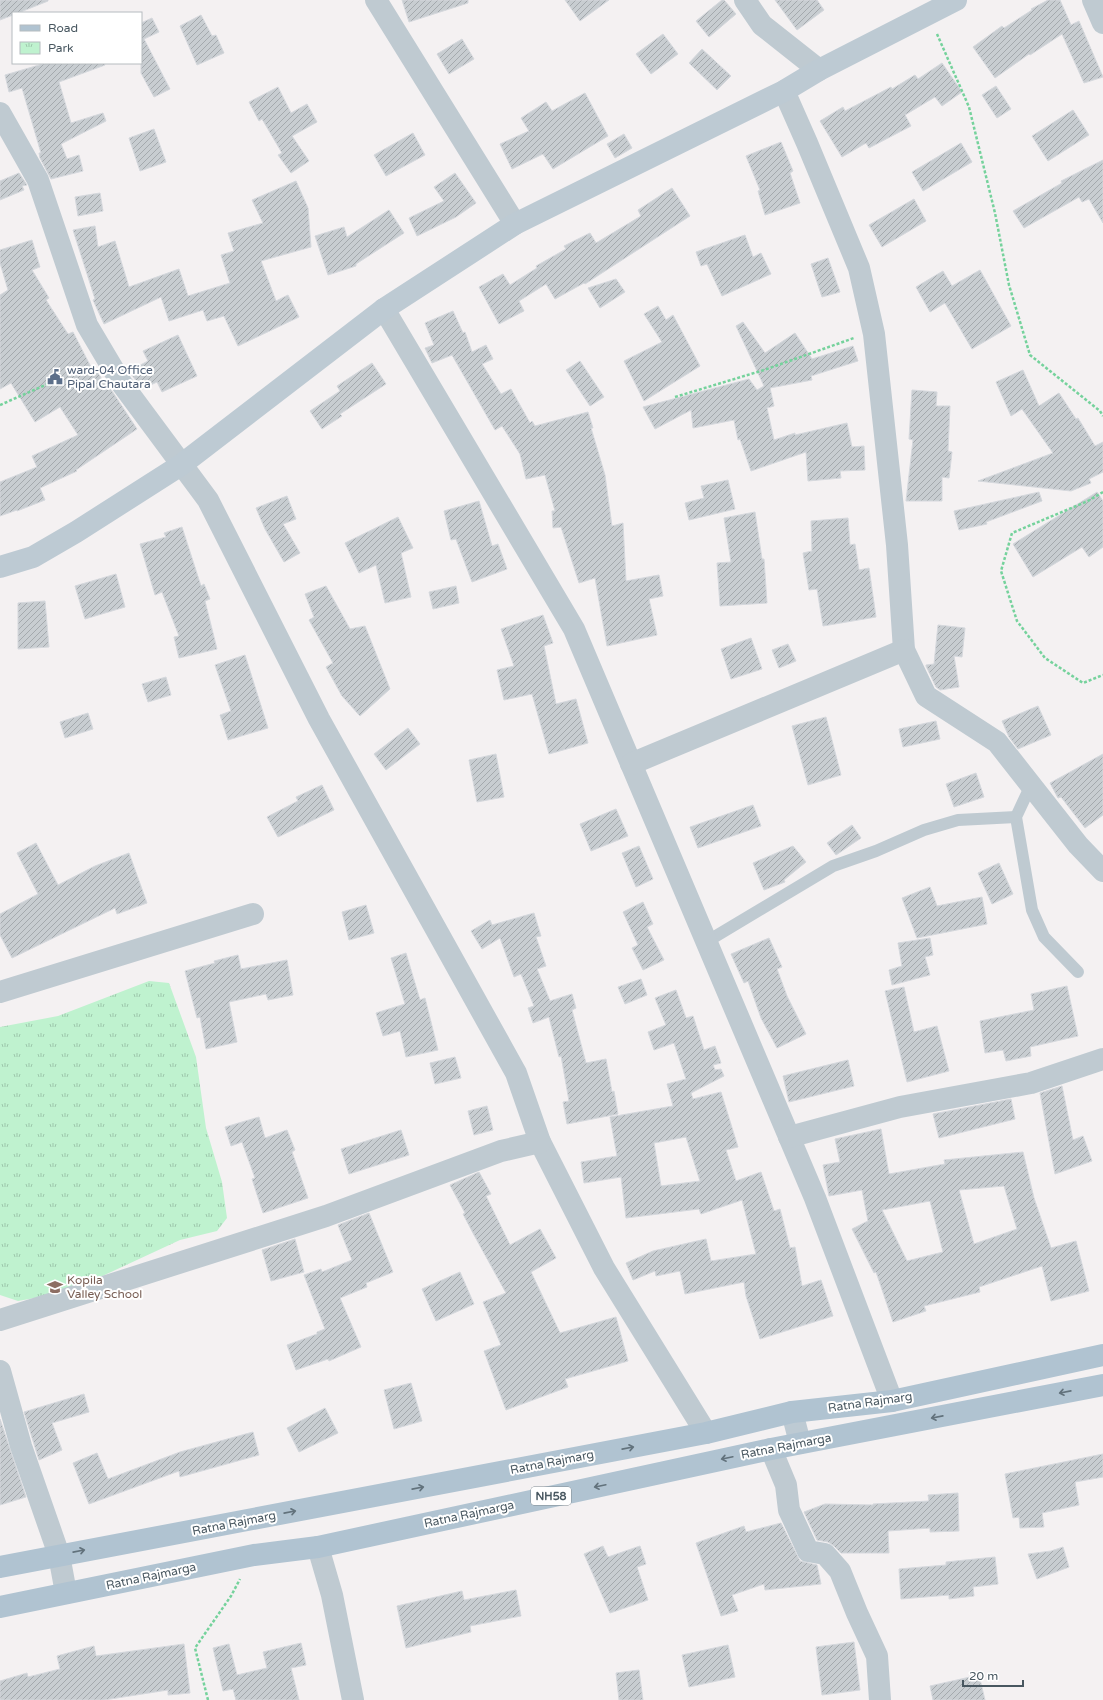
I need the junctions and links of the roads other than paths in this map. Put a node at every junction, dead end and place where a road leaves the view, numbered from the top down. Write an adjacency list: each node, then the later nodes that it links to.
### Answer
1 (376, 0): 9 (street)
2 (745, 0): 6 (street)
3 (956, 0): 6 (main road)
4 (1093, 0): 5 (street)
5 (1103, 24)
6 (819, 70): 7 (main road)
7 (784, 91): 9 (main road); 13 (street)
8 (0, 113): 11 (street)
9 (515, 224): 10 (main road)
10 (384, 309): 11 (main road); 14 (street)
11 (181, 464): 12 (main road); 24 (street)
12 (0, 567)
13 (904, 650): 14 (street); 15 (street)
14 (631, 764): 19 (street)
15 (1031, 785): 16 (lane); 17 (street)
16 (1016, 817): 19 (lane); 20 (lane)
17 (1103, 871)
18 (253, 914): 21 (street)
19 (706, 942): 23 (street)
20 (1078, 972)
21 (0, 992)
22 (1103, 1059): 23 (street)
23 (789, 1137): 29 (street)
24 (540, 1142): 25 (street); 31 (street)
25 (0, 1320)
26 (1103, 1355): 29 (main road, Ratna Rajmarg)
27 (0, 1371): 35 (street)
28 (1103, 1385): 32 (main road, Ratna Rajmarga / NH58, one-way to 32)
29 (892, 1401): 30 (main road, Ratna Rajmarg)
30 (792, 1412): 31 (main road, Ratna Rajmarg); 32 (main road)
31 (706, 1433): 35 (main road, Ratna Rajmarg, one-way to 31)
32 (800, 1443): 33 (main road, Ratna Rajmarga / NH58)
33 (771, 1449): 34 (main road, Ratna Rajmarga / NH58, one-way to 34); 40 (street)
34 (318, 1547): 37 (main road, Ratna Rajmarga / NH58); 39 (street)
35 (58, 1555): 36 (main road, Ratna Rajmarg); 37 (street)
36 (0, 1567)
37 (66, 1593): 38 (main road, Ratna Rajmarga / NH58)
38 (0, 1607)
39 (353, 1700)
40 (880, 1700)

